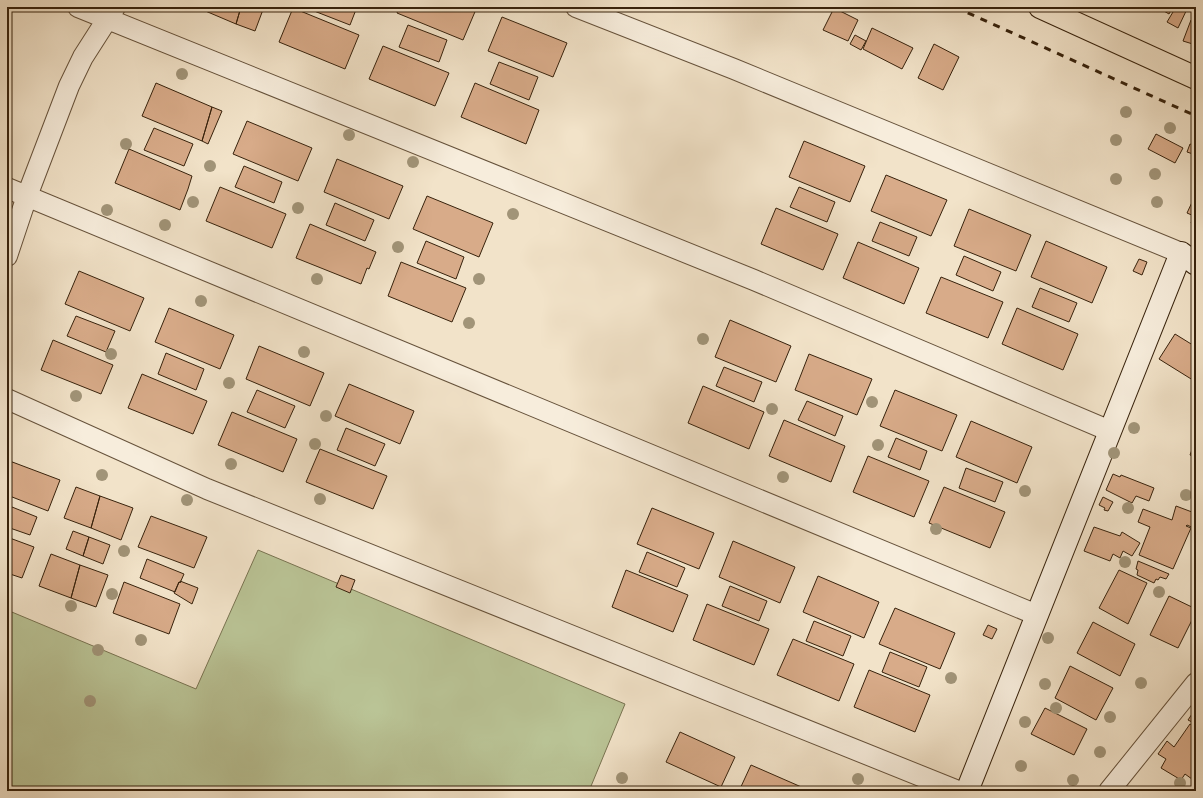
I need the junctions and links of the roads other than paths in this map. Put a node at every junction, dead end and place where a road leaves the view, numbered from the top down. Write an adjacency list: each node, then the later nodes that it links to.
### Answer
1 (78, 7): 4 (street)
2 (576, 7): 9 (street)
3 (1040, 7): 5 (main road)
4 (111, 13): 7 (street); 11 (street)
5 (1196, 78)
6 (7, 188): 7 (street)
7 (27, 196): 8 (street); 12 (street)
8 (7, 256)
9 (1189, 259): 11 (main road)
10 (7, 399): 14 (street)
11 (1110, 431): 12 (main road)
12 (1037, 615): 15 (main road)
13 (1196, 683): 16 (street)
14 (958, 791)
15 (967, 791)
16 (1109, 791)

